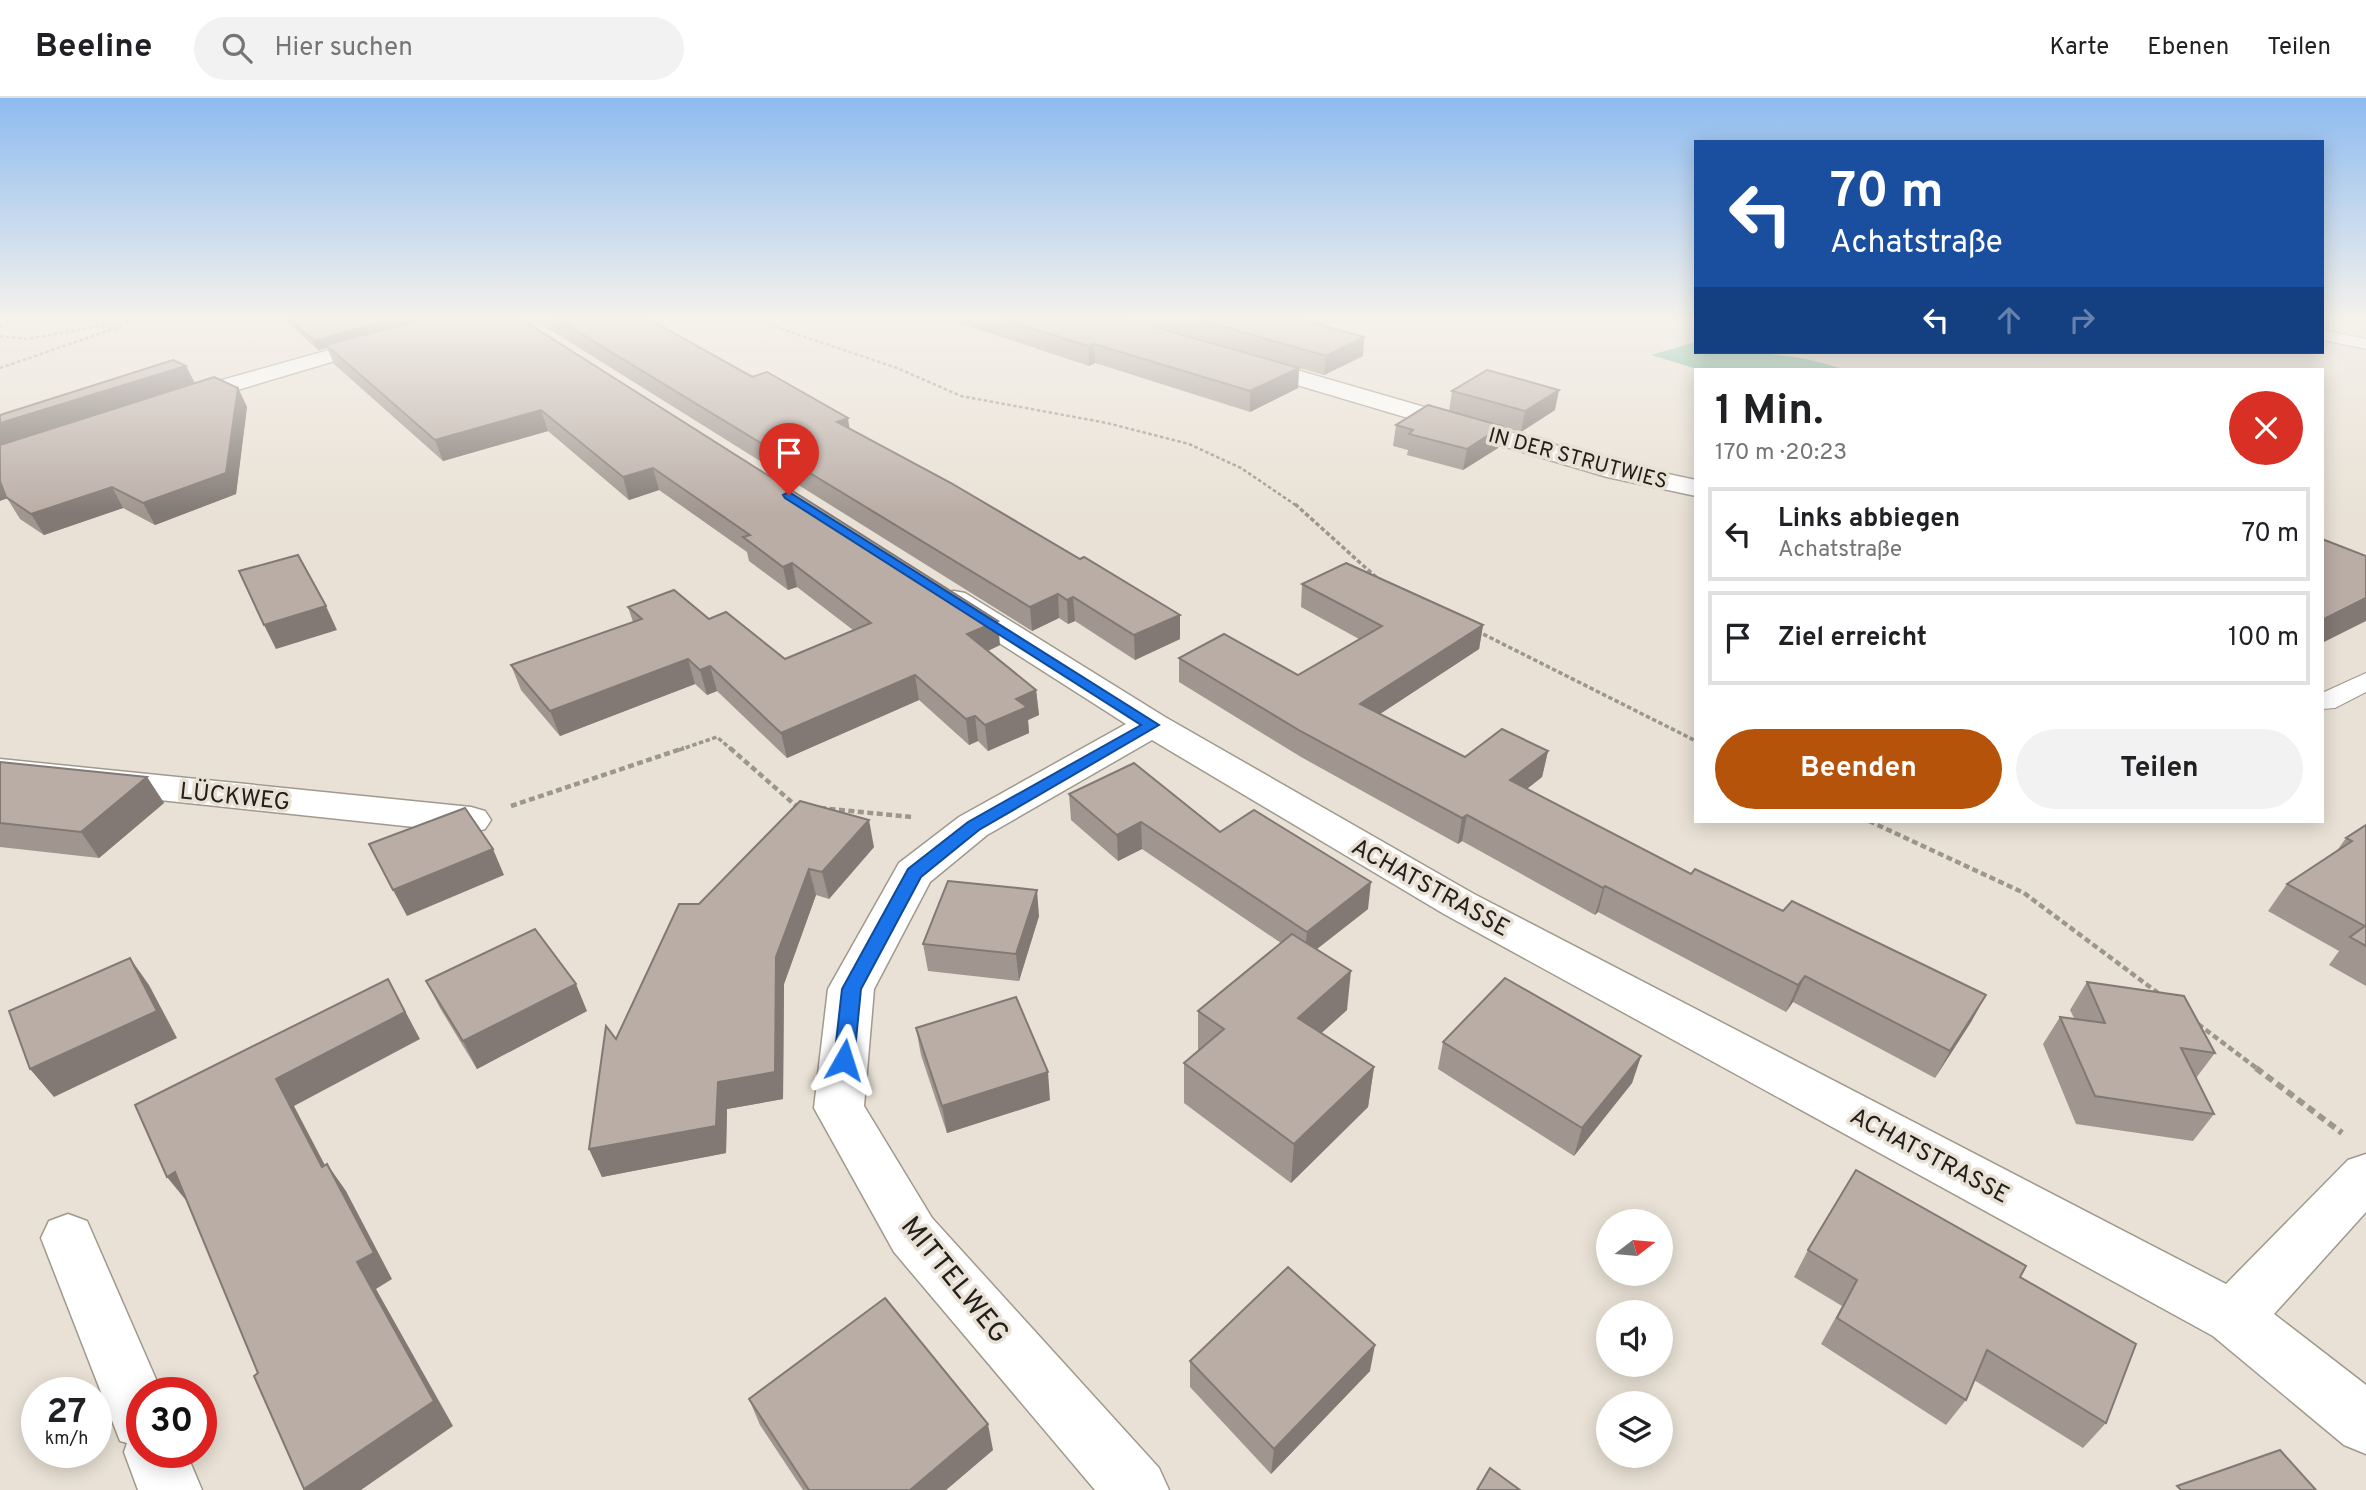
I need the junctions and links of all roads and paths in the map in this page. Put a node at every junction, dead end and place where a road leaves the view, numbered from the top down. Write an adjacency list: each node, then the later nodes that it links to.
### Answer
1 (234, 384): 4 (street)
2 (933, 384): 6 (path)
3 (1318, 384): 5 (street, IN DER STRUTWIES)
4 (154, 408)
5 (1694, 488)
6 (1381, 582)
7 (937, 589): 11 (street, ACHATSTRASSE)
8 (1476, 631): 12 (path)
9 (2366, 681): 10 (lane)
10 (2325, 702)
11 (1152, 725): 21 (street, ACHATSTRASSE); 26 (street, MITTELWEG)
12 (1694, 740)
13 (0, 771): 15 (street, LÜCKWEG)
14 (890, 814): 15 (path)
15 (471, 820)
16 (1873, 823): 17 (path)
17 (2168, 1001)
18 (2190, 1018): 19 (path)
19 (2355, 1156): 21 (street)
20 (68, 1238): 22 (street)
21 (2233, 1317): 23 (street, ACHATSTRASSE)
22 (126, 1380)
23 (2366, 1423)
24 (161, 1468): 25 (street)
25 (170, 1490)
26 (1137, 1490)

